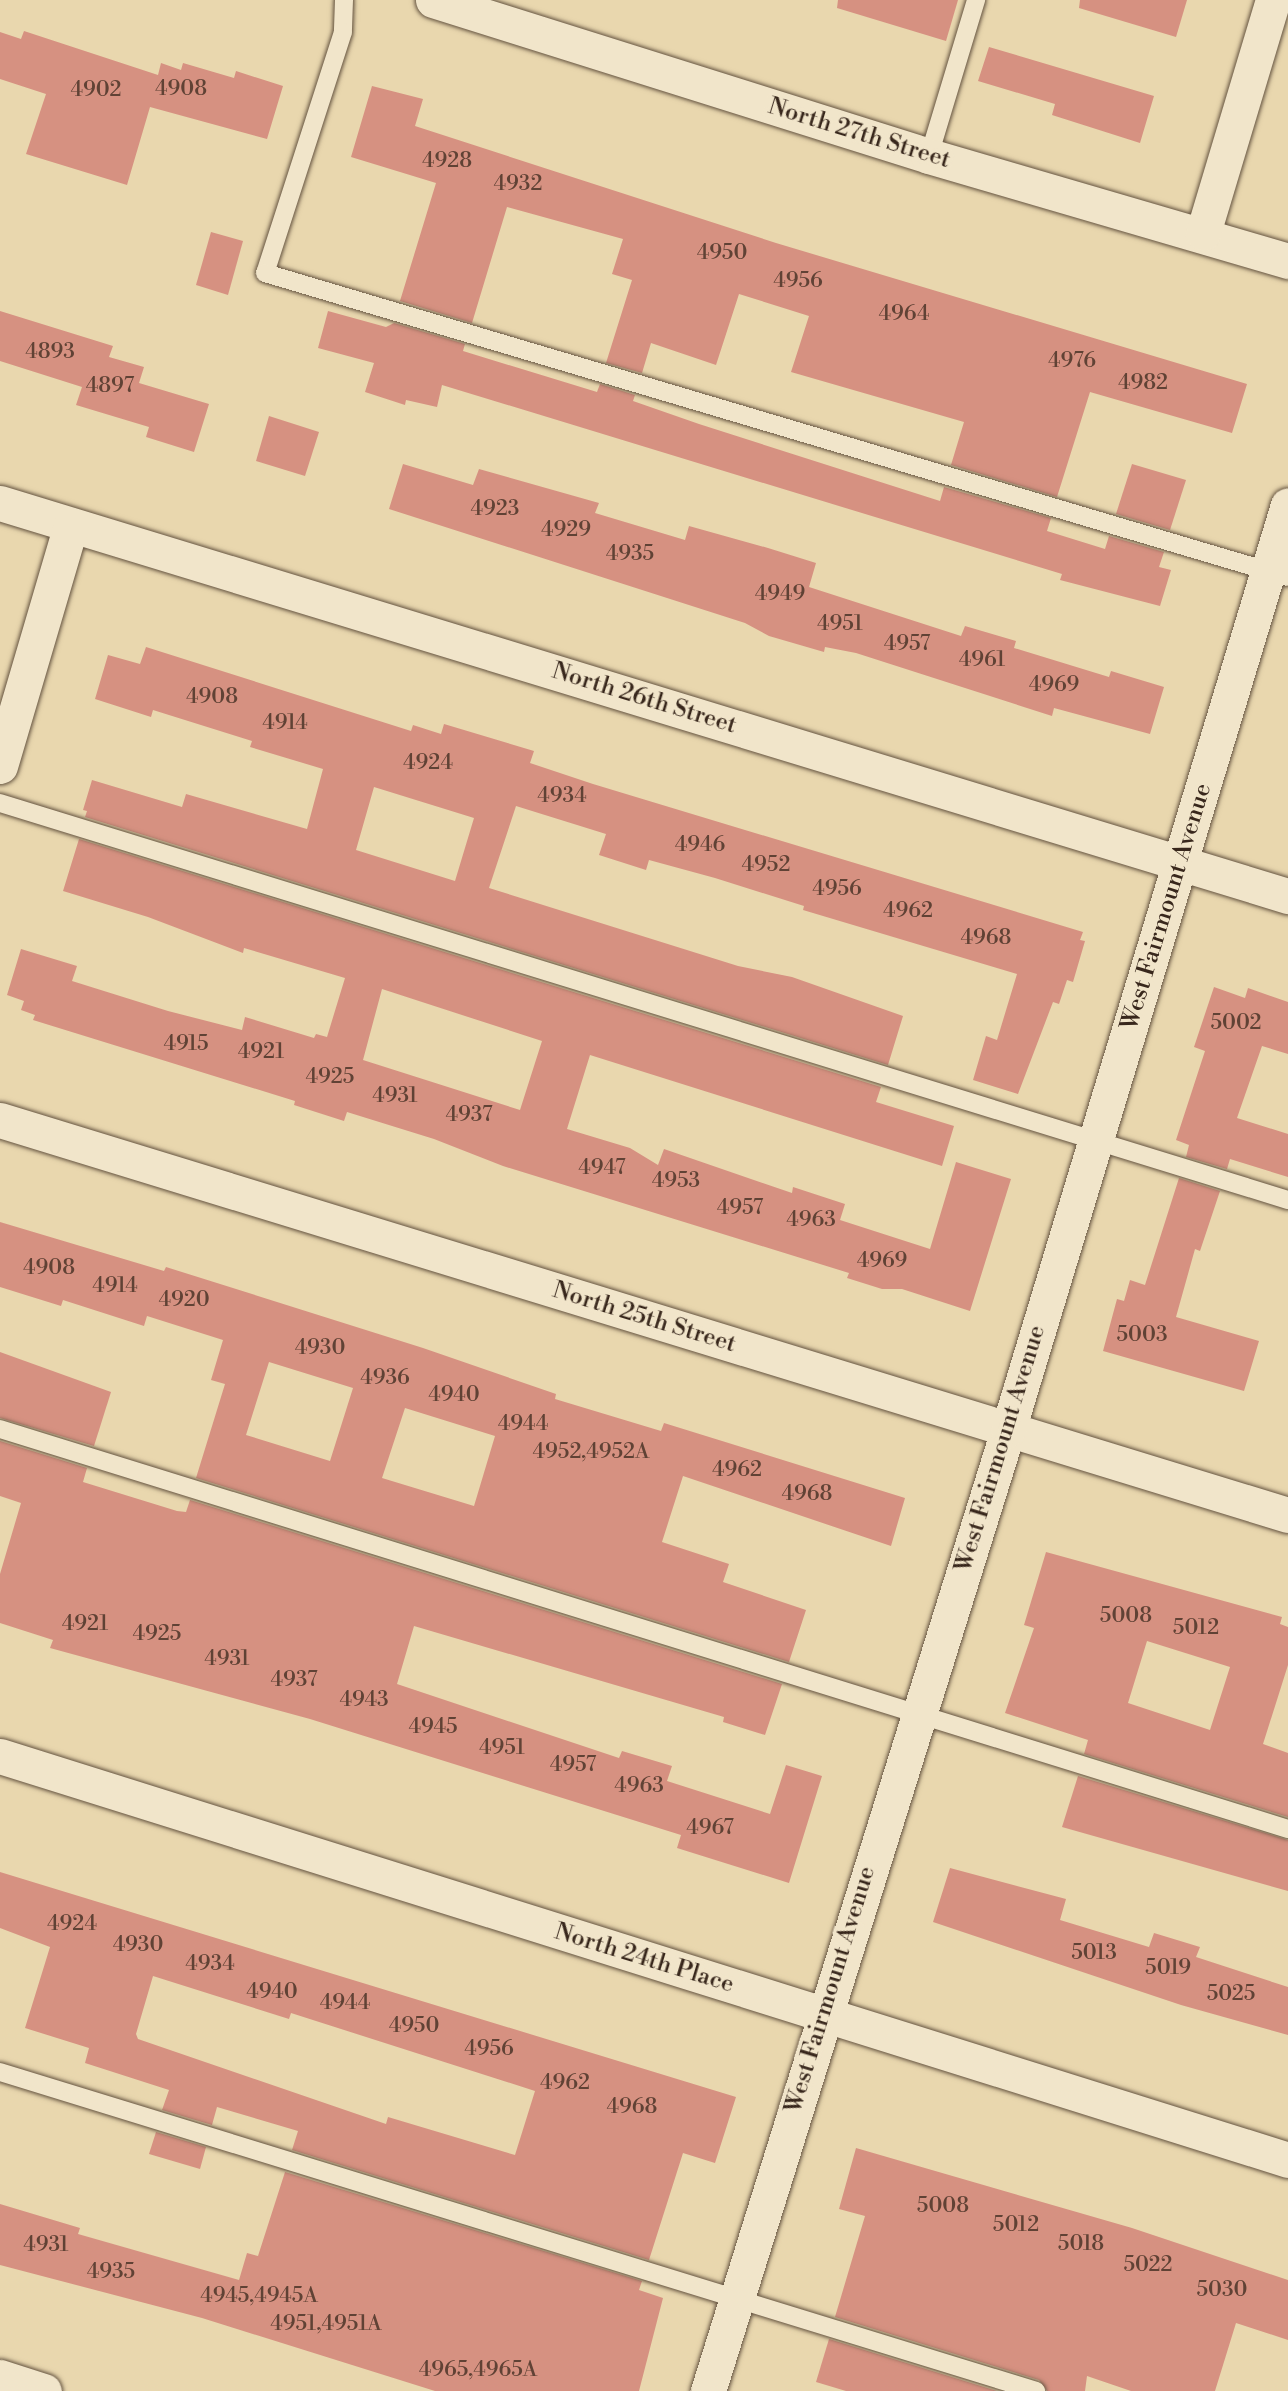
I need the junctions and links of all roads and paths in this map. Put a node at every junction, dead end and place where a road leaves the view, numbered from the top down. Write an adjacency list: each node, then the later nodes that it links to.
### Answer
1 (344, 0): 11 (lane)
2 (433, 0): 5 (street, North 27th Street)
3 (976, 0): 5 (lane)
4 (1273, 0): 6 (street)
5 (929, 156): 6 (street, North 27th Street)
6 (1203, 233): 7 (street, North 27th Street)
7 (1288, 261)
8 (0, 503): 10 (street, North 26th Street)
9 (1288, 505): 11 (street, West Fairmount Avenue)
10 (71, 525): 12 (street); 14 (street, North 26th Street)
11 (1278, 574): 14 (street, West Fairmount Avenue)
12 (0, 766)
13 (0, 803): 17 (lane)
14 (1180, 862): 15 (street, North 26th Street); 17 (street, West Fairmount Avenue)
15 (1288, 896)
16 (0, 1120): 20 (street, North 25th Street)
17 (1096, 1140): 18 (lane); 20 (street, West Fairmount Avenue)
18 (1288, 1200)
19 (0, 1429): 22 (lane)
20 (1008, 1430): 21 (street, North 25th Street); 22 (street, West Fairmount Avenue)
21 (1288, 1516)
22 (918, 1715): 24 (lane); 25 (street, West Fairmount Avenue)
23 (0, 1756): 25 (street, North 24th Place)
24 (1288, 1829)
25 (823, 2015): 27 (street, North 24th Place); 28 (street, West Fairmount Avenue)
26 (0, 2072): 28 (lane)
27 (1288, 2160)
28 (737, 2299): 31 (street, West Fairmount Avenue); 32 (lane)
29 (0, 2377): 30 (street)
30 (44, 2391)
31 (708, 2391)
32 (1036, 2391)

